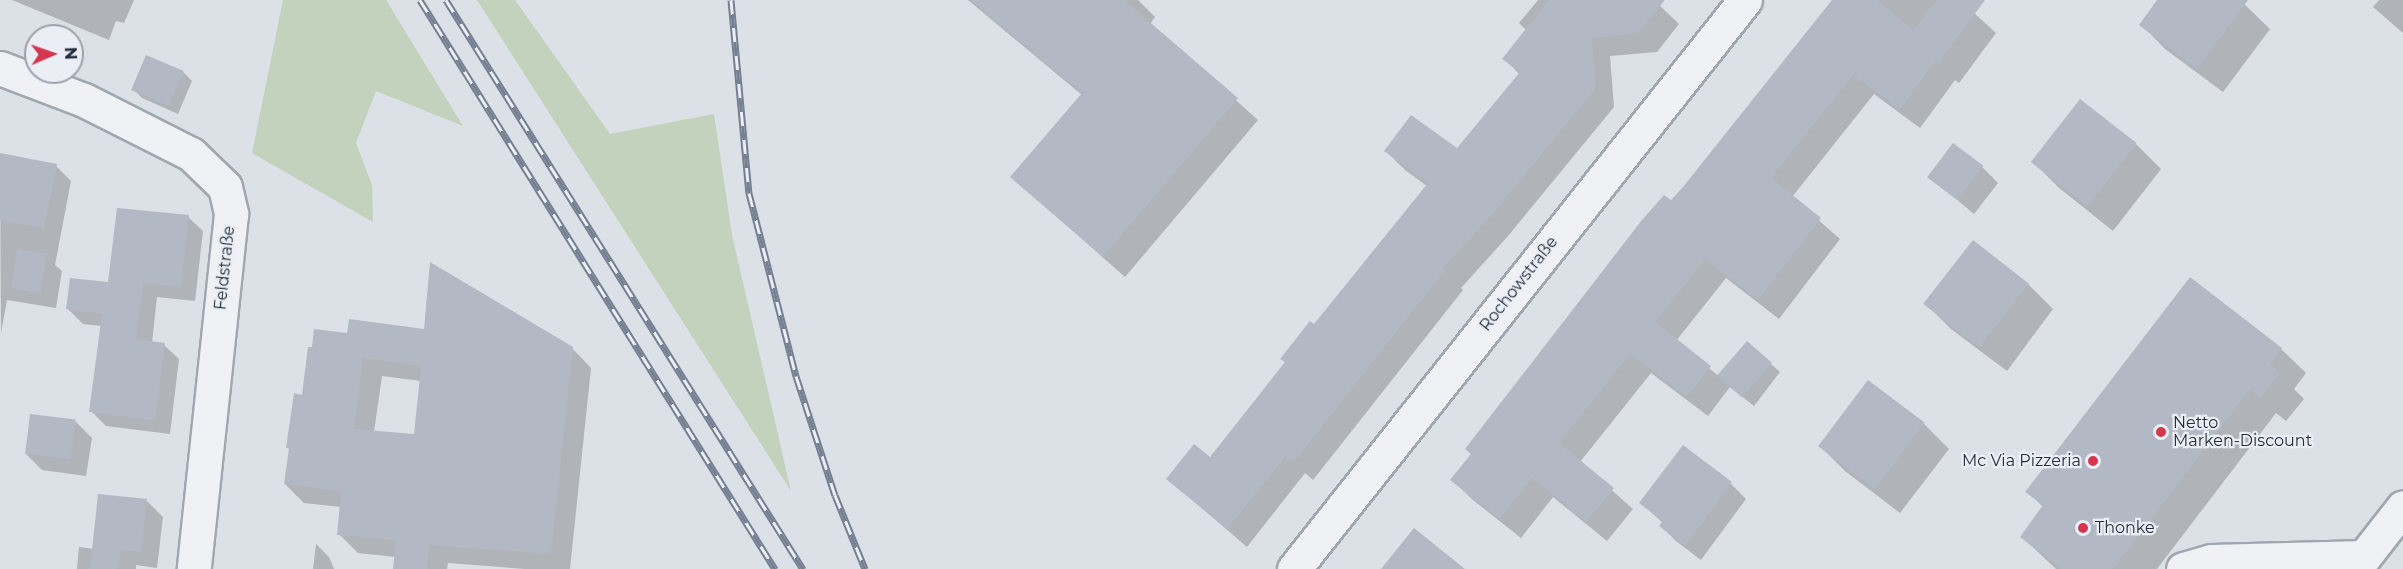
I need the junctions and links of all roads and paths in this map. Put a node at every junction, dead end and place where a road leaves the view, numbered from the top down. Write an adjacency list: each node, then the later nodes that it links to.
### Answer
1 (1745, 0): 5 (street, Rochowstraße)
2 (0, 68): 4 (street, Feldstraße)
3 (2403, 507): 6 (street)
4 (194, 569)
5 (1294, 569)
6 (2183, 569)

